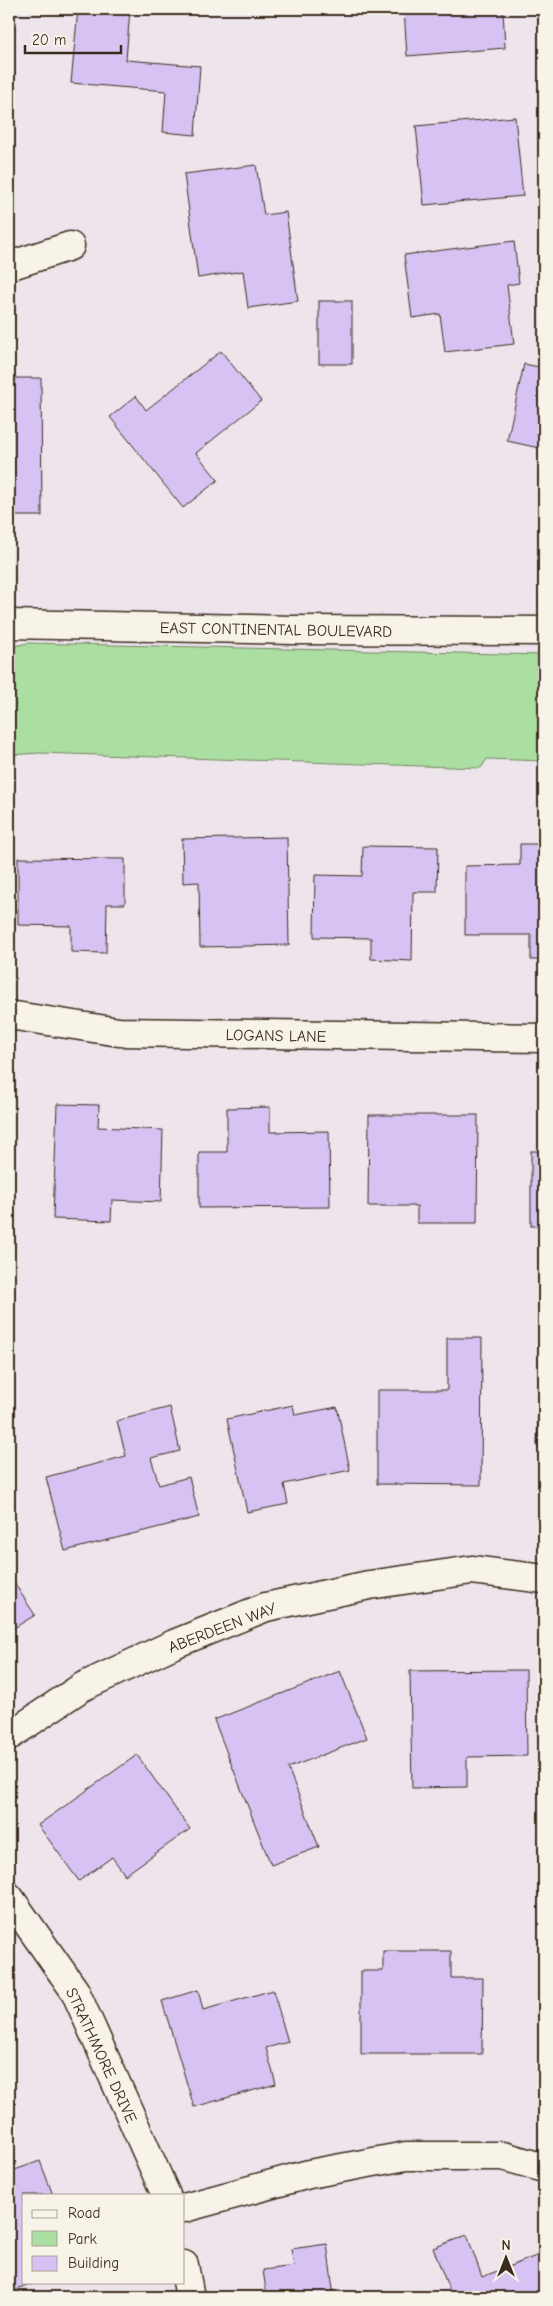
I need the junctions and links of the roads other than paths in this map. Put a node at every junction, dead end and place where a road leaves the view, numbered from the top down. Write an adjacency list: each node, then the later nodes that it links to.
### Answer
1 (70, 246): 2 (street)
2 (9, 266)
3 (9, 624): 4 (street, EAST CONTINENTAL BOULEVARD)
4 (544, 631)
5 (9, 1015): 6 (street, LOGANS LANE)
6 (544, 1038)
7 (544, 1579): 8 (street, ABERDEEN WAY)
8 (9, 1736)
9 (9, 1897): 11 (street, STRATHMORE DRIVE)
10 (544, 2168): 12 (street)
11 (166, 2194)
12 (185, 2208)
13 (185, 2270): 14 (street)
14 (190, 2297)

